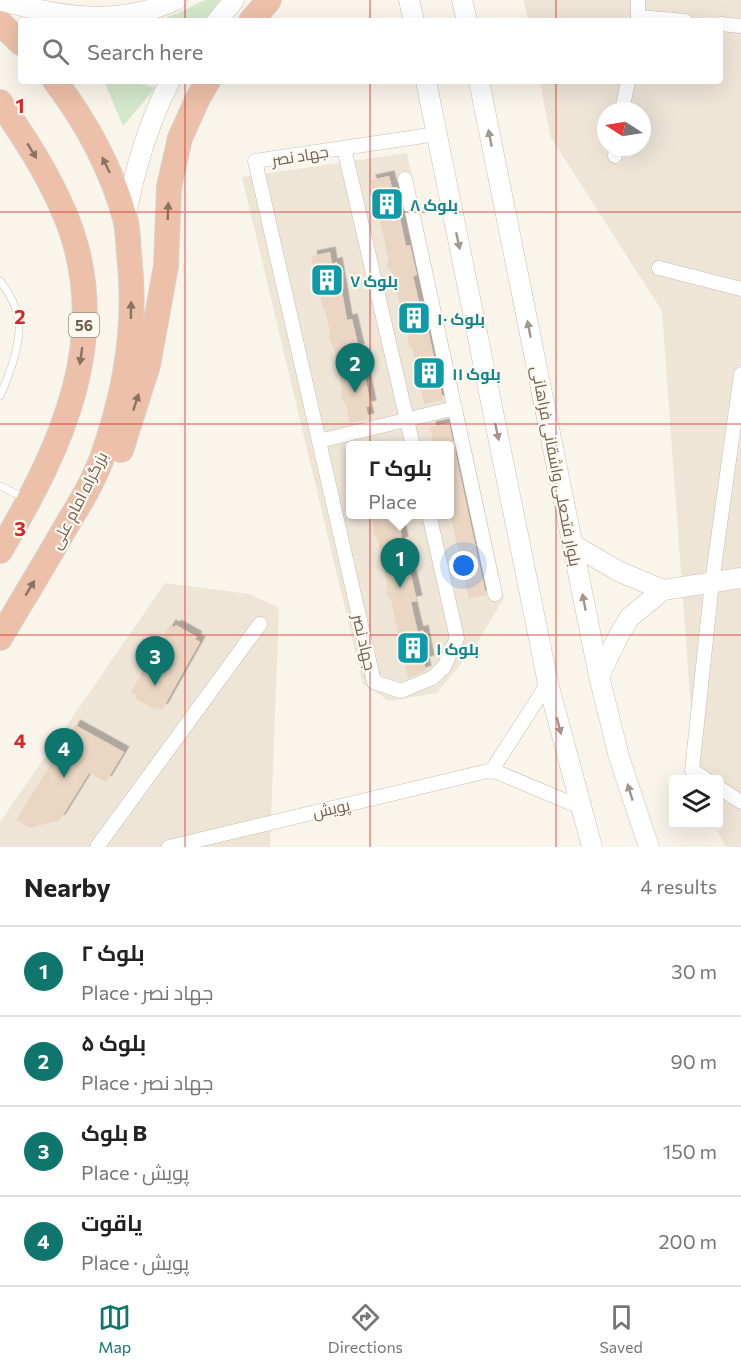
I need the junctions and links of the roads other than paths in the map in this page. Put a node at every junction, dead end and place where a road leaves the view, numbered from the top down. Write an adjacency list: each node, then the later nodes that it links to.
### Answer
1 (0, 0): 8 (main road)
2 (176, 0): 8 (main road)
3 (234, 0): 9 (main road)
4 (268, 0): 10 (highway)
5 (410, 0): 11 (main road)
6 (462, 0): 12 (main road)
7 (638, 0): 13 (street)
8 (127, 17)
9 (219, 18)
10 (253, 18)
11 (413, 18)
12 (466, 18)
13 (638, 18)
14 (0, 24): 17 (highway)
15 (723, 24): 16 (street)
16 (741, 26)
17 (18, 41)
18 (57, 84): 29 (highway, بزرگراه امام علی, one-way to 18)
19 (168, 84): 29 (main road)
20 (206, 84): 41 (highway, one-way to 20)
21 (427, 84): 26 (main road)
22 (480, 84): 43 (main road, بلوار فتحعلی واشقانی فراهانی, one-way to 22)
23 (627, 84): 25 (street)
24 (0, 102): 40 (highway, 56, one-way to 40)
25 (624, 102)
26 (437, 134): 27 (street, جهاد نصر); 52 (main road, one-way to 52)
27 (344, 148): 36 (street, جهاد نصر); 37 (street, جهاد نصر)
28 (405, 179): 35 (street)
29 (125, 220): 41 (highway, بزرگراه امام علی, one-way to 29)
30 (659, 268): 32 (street)
31 (0, 280): 34 (lane)
32 (741, 289)
33 (741, 374): 46 (street)
34 (0, 396)
35 (455, 408): 36 (street); 48 (street)
36 (407, 420): 37 (street); 38 (street, جهاد نصر)
37 (319, 441): 42 (street, جهاد نصر)
38 (412, 441)
39 (0, 486): 40 (lane)
40 (29, 500): 44 (highway, 56)
41 (78, 507): 50 (highway, بزرگراه امام علی, one-way to 41)
42 (430, 519)
43 (572, 544): 47 (main road); 51 (main road, بلوار فتحعلی واشقانی فراهانی, one-way to 43)
44 (0, 550)
45 (741, 578): 46 (main road)
46 (711, 582): 47 (main road); 54 (street)
47 (663, 590): 51 (main road)
48 (495, 594)
49 (260, 624): 59 (street)
50 (0, 638)
51 (599, 676): 61 (main road, بلوار فتحعلی واشقانی فراهانی, one-way to 51)
52 (548, 683): 53 (street); 57 (main road, one-way to 57)
53 (492, 770): 57 (street); 60 (street, پویش)
54 (700, 775)
55 (723, 790): 56 (street)
56 (741, 802)
57 (580, 807): 58 (main road)
58 (589, 843)
59 (97, 847)
60 (169, 847)
61 (649, 847)

